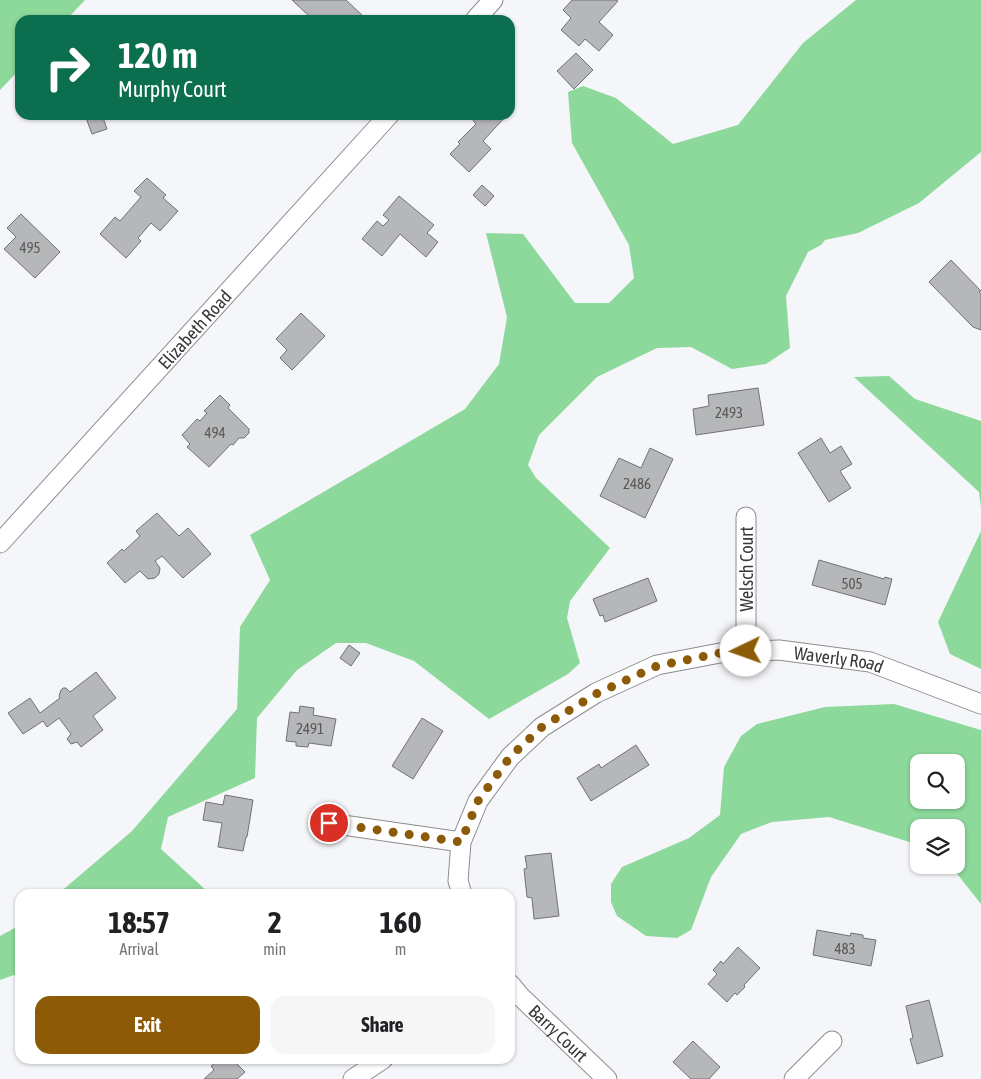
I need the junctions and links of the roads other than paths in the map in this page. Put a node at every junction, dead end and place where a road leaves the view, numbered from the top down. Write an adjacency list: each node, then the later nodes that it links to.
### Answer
1 (493, 0): 2 (street)
2 (480, 15)
3 (384, 120): 5 (street, Elizabeth Road)
4 (746, 518): 6 (street, Welsch Court)
5 (0, 544)
6 (746, 651): 7 (street, Waverly Road); 9 (street, Waverly Road)
7 (981, 704)
8 (329, 823): 9 (street)
9 (461, 842): 10 (street, Waverly Road)
10 (460, 889)
11 (515, 990): 15 (street, Barry Court)
12 (832, 1042): 16 (street)
13 (376, 1064): 14 (street)
14 (353, 1079)
15 (607, 1079)
16 (794, 1079)

